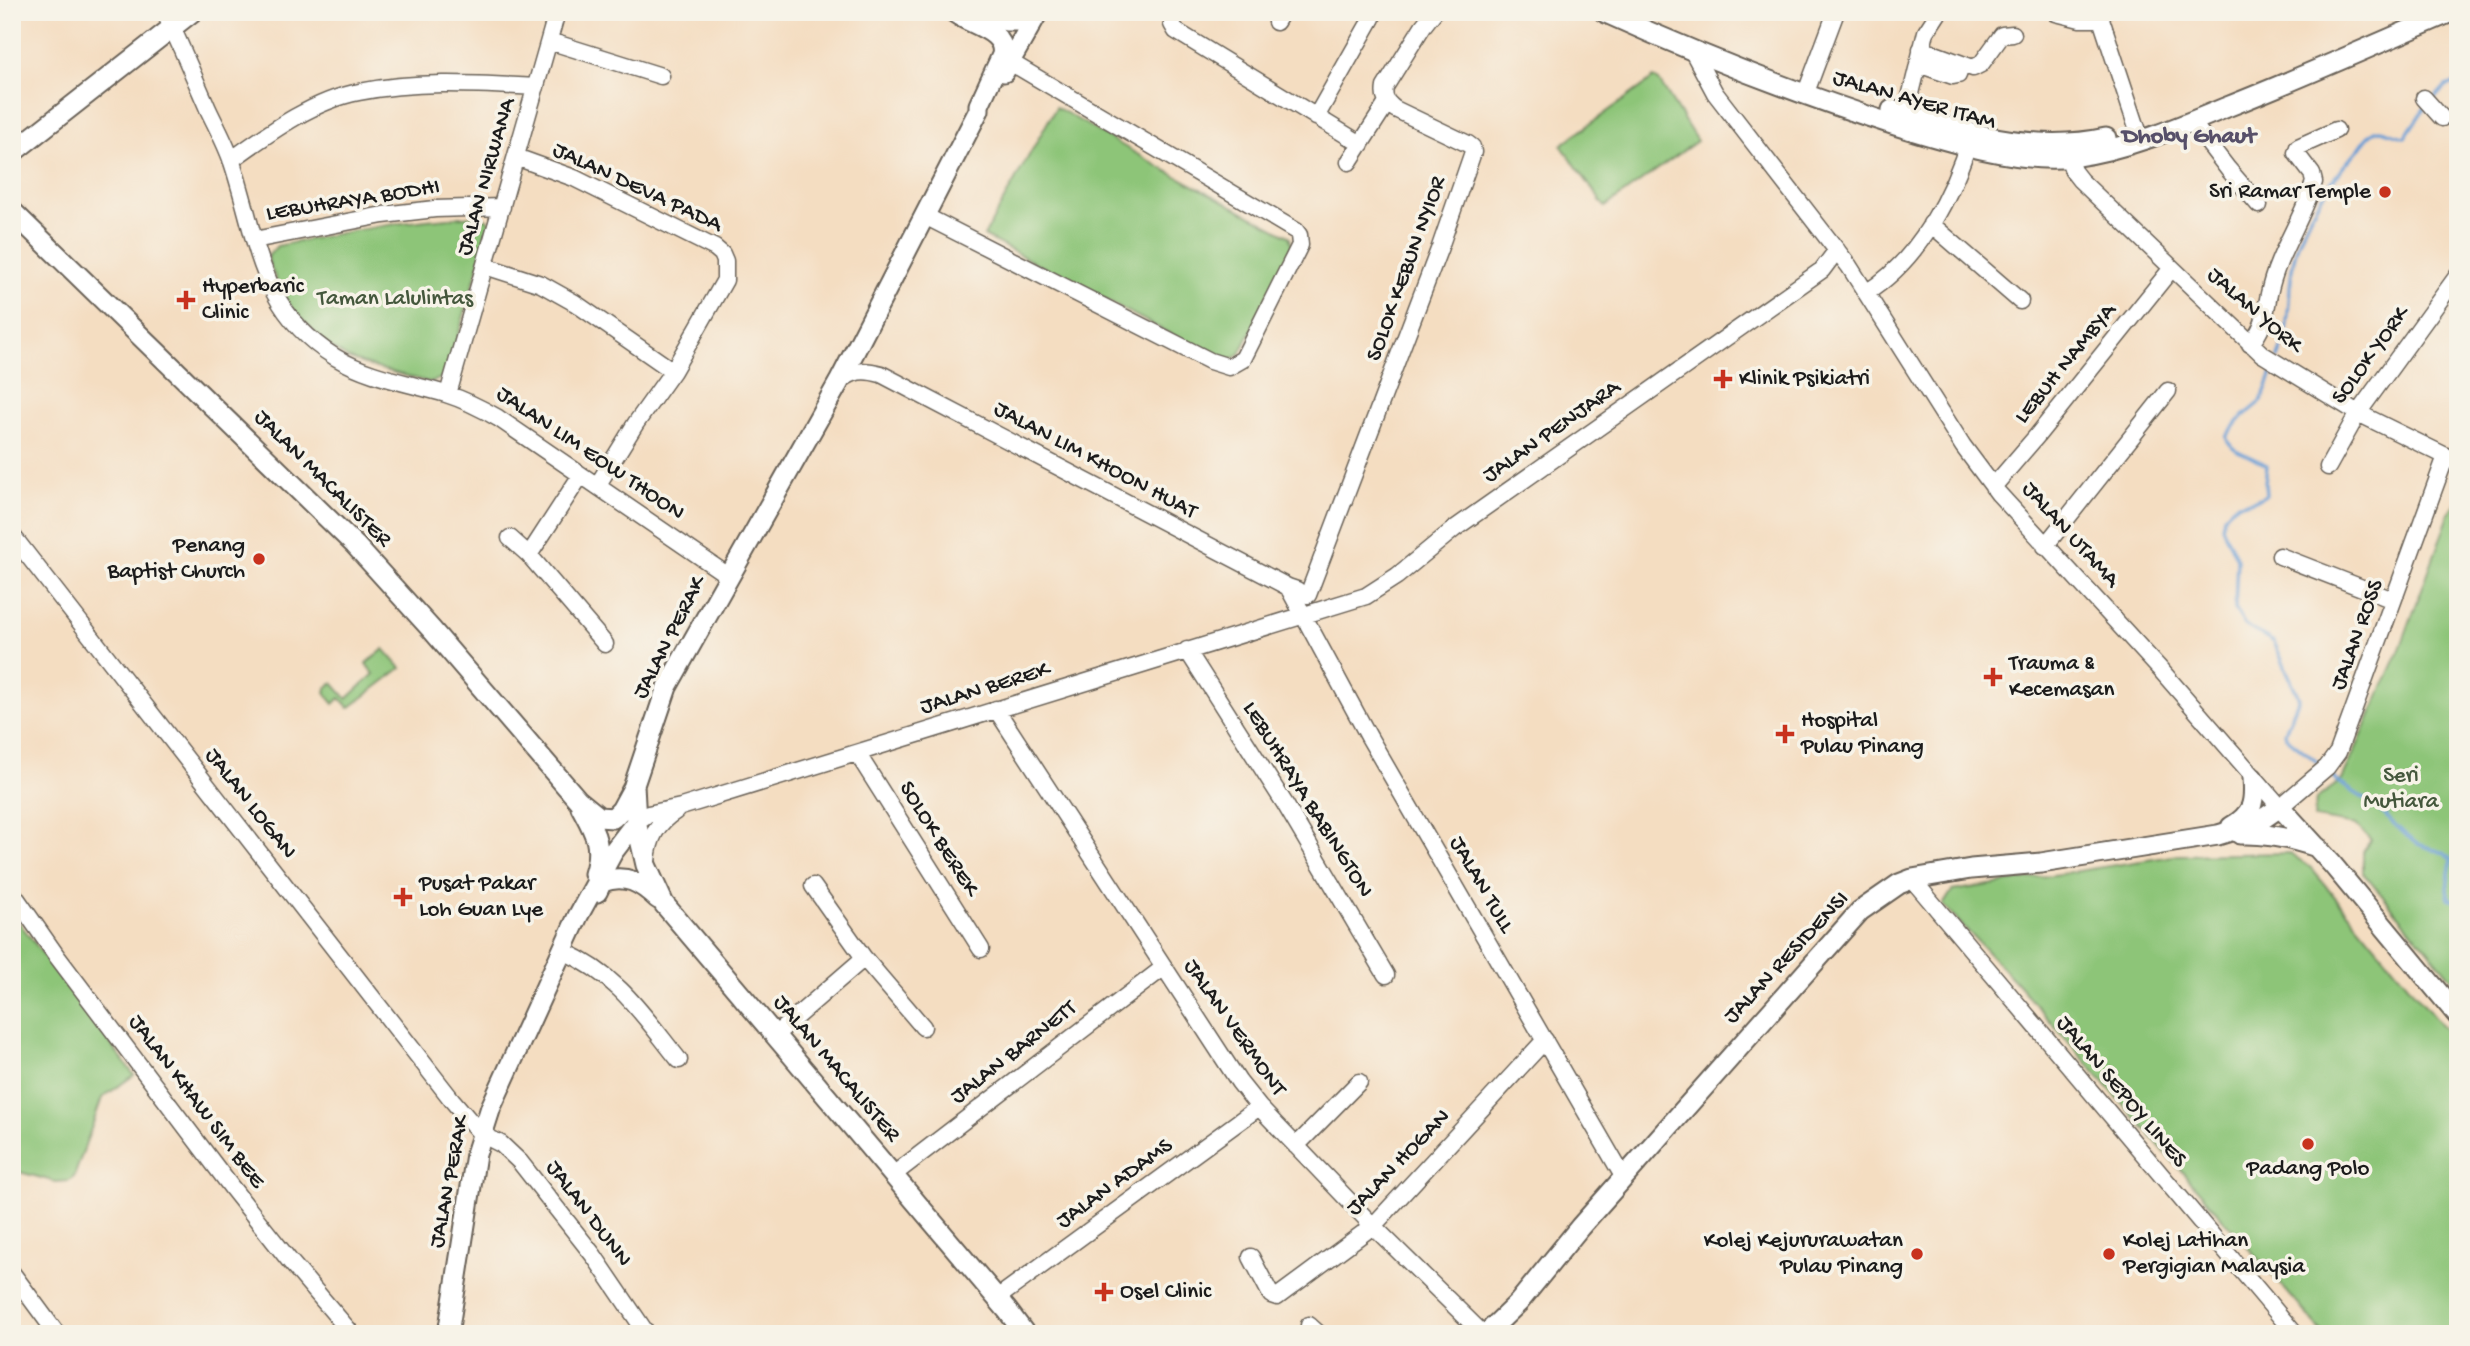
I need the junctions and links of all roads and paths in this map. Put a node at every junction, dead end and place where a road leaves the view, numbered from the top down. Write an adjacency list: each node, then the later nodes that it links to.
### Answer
1 (192, 12): 18 (main road)
2 (557, 12): 20 (street, JALAN NIRWANA)
3 (954, 12): 28 (main road, JALAN PERAK)
4 (975, 12): 5 (main road)
5 (1025, 12)
6 (1038, 12): 23 (main road, JALAN PERAK)
7 (1177, 12): 30 (street)
8 (1369, 12): 30 (street)
9 (1434, 12): 27 (street)
10 (1604, 12): 17 (main road, JALAN AYER ITAM)
11 (1836, 12): 26 (street)
12 (1939, 12): 22 (street)
13 (2426, 12): 33 (main road, JALAN AYER ITAM)
14 (2451, 12): 31 (main road, JALAN AYER ITAM)
15 (2056, 13): 16 (street)
16 (2102, 15): 33 (street)
17 (1639, 17): 21 (main road, JALAN AYER ITAM); 26 (main road, JALAN AYER ITAM)
18 (168, 20): 37 (main road); 39 (street, JALAN LIM EOW THOON)
19 (2013, 34): 22 (street)
20 (549, 41): 24 (street); 25 (street, JALAN NIRWANA)
21 (1693, 52): 26 (main road, JALAN AYER ITAM); 47 (street, JALAN UTAMA)
22 (1919, 57): 29 (street)
23 (1010, 62): 28 (main road, JALAN PERAK); 44 (street)
24 (661, 76)
25 (536, 87): 38 (street, JALAN NIRWANA); 39 (street)
26 (1807, 89): 29 (main road, JALAN AYER ITAM); 34 (main road, JALAN AYER ITAM)
27 (1387, 103): 35 (street); 75 (street, SOLOK KEBUN NYIOR)
28 (979, 110): 44 (main road, JALAN PERAK)
29 (1906, 114): 34 (main road, JALAN AYER ITAM)
30 (1316, 117): 35 (street)
31 (2192, 122): 36 (main road, JALAN AYER ITAM); 41 (street)
32 (2336, 130): 56 (street)
33 (2138, 131): 36 (main road, JALAN AYER ITAM)
34 (1970, 139): 36 (main road, JALAN AYER ITAM); 45 (street)
35 (1361, 144): 40 (street)
36 (2066, 151): 50 (street, JALAN YORK)
37 (13, 153)
38 (516, 158): 42 (street, JALAN NIRWANA); 57 (street, JALAN DEVA PADA)
39 (231, 160): 46 (street, JALAN LIM EOW THOON)
40 (1349, 162)
41 (2259, 205)
42 (502, 206): 46 (street, LEBUHRAYA BODHI); 49 (street, JALAN NIRWANA)
43 (12, 211): 85 (main road, JALAN MACALISTER)
44 (925, 216): 55 (main road, JALAN PERAK)
45 (1931, 224): 53 (street); 54 (street)
46 (254, 240): 61 (street, JALAN LIM EOW THOON)
47 (1837, 250): 48 (street, JALAN UTAMA); 51 (street, JALAN PENJARA)
48 (1849, 266): 51 (street, JALAN PENJARA); 53 (street, JALAN UTAMA)
49 (485, 267): 57 (street); 61 (street, JALAN NIRWANA)
50 (2172, 268): 56 (street, JALAN YORK); 67 (street, LEBUH NAMBYA)
51 (1822, 270): 77 (street, JALAN PENJARA)
52 (2458, 275): 62 (street, SOLOK YORK)
53 (1866, 293): 67 (street, JALAN UTAMA)
54 (2020, 301)
55 (860, 341): 58 (street, JALAN LIM KHOON HUAT); 59 (main road, JALAN PERAK)
56 (2256, 349): 62 (street, JALAN YORK)
57 (673, 371): 66 (street, JALAN DEVA PADA)
58 (881, 374): 59 (street); 74 (street, JALAN LIM KHOON HUAT)
59 (839, 382): 73 (main road, JALAN PERAK)
60 (2168, 391): 70 (street)
61 (448, 394): 65 (street, JALAN LIM EOW THOON)
62 (2358, 413): 63 (street, JALAN YORK); 64 (street, SOLOK YORK)
63 (2452, 459): 76 (street, JALAN ROSS)
64 (2328, 467)
65 (581, 475): 66 (street, JALAN LIM EOW THOON); 71 (street)
66 (597, 485): 73 (street, JALAN LIM EOW THOON)
67 (1993, 487): 70 (street, JALAN UTAMA)
68 (12, 535): 108 (street, JALAN LOGAN)
69 (510, 538): 71 (street)
70 (2045, 546): 83 (street, JALAN UTAMA)
71 (529, 555): 79 (street)
72 (2280, 556): 76 (street)
73 (730, 577): 84 (main road, JALAN PERAK)
74 (1288, 587): 75 (street, JALAN LIM KHOON HUAT); 78 (street)
75 (1308, 595): 77 (street)
76 (2393, 600): 87 (street, JALAN ROSS)
77 (1319, 610): 78 (street, JALAN PENJARA)
78 (1302, 614): 80 (street, JALAN BEREK); 105 (street, JALAN TULL)
79 (605, 644)
80 (1187, 650): 81 (street, JALAN BEREK); 101 (street, LEBUHRAYA BABINGTON)
81 (996, 709): 82 (street, JALAN BEREK); 100 (street, JALAN VERMONT)
82 (857, 753): 86 (street, JALAN BEREK); 97 (street, SOLOK BEREK)
83 (2253, 778): 87 (street, JALAN UTAMA); 89 (main road)
84 (634, 785): 85 (main road); 88 (main road, JALAN PERAK)
85 (578, 800): 95 (main road)
86 (681, 807): 88 (street, JALAN BEREK); 91 (street, JALAN BEREK)
87 (2280, 807): 89 (main road, JALAN RESIDENSI); 90 (main road, JALAN UTAMA)
88 (636, 822): 91 (main road, JALAN MACALISTER); 95 (main road, JALAN PERAK)
89 (2218, 835): 90 (main road); 92 (main road, JALAN RESIDENSI)
90 (2318, 848): 102 (main road, JALAN UTAMA)
91 (646, 865): 96 (main road, JALAN MACALISTER)
92 (1912, 879): 114 (main road, JALAN RESIDENSI); 125 (street, JALAN SEPOY LINES)
93 (813, 886): 99 (street)
94 (12, 892): 120 (street, JALAN KHAW SIM BEE)
95 (586, 902): 98 (main road, JALAN PERAK)
96 (664, 905): 98 (main road); 104 (main road, JALAN MACALISTER)
97 (981, 949)
98 (563, 951): 106 (street); 109 (main road, JALAN PERAK)
99 (864, 958): 103 (street); 104 (street)
100 (1163, 968): 110 (street, JALAN VERMONT); 113 (street, JALAN BARNETT)
101 (1386, 975)
102 (2458, 1016)
103 (923, 1027)
104 (775, 1035): 113 (main road, JALAN MACALISTER)
105 (1545, 1040): 114 (street, JALAN TULL); 115 (street, JALAN HOGAN)
106 (679, 1060)
107 (1359, 1082): 112 (street)
108 (452, 1100): 109 (street); 111 (street, JALAN LOGAN)
109 (491, 1107): 111 (main road, JALAN PERAK)
110 (1259, 1107): 112 (street, JALAN VERMONT); 118 (street, JALAN ADAMS)
111 (481, 1134): 121 (main road, JALAN PERAK); 122 (street, JALAN DUNN)
112 (1296, 1146): 115 (street, JALAN VERMONT)
113 (893, 1175): 118 (main road, JALAN MACALISTER)
114 (1624, 1178): 124 (main road, JALAN RESIDENSI)
115 (1373, 1226): 116 (street, JALAN HOGAN); 124 (street, JALAN VERMONT)
116 (1251, 1257)
117 (12, 1273): 119 (street)
118 (997, 1298): 123 (main road, JALAN MACALISTER)
119 (57, 1334)
120 (352, 1334)
121 (448, 1334)
122 (646, 1334)
123 (1025, 1334)
124 (1485, 1334)
125 (2295, 1334)

